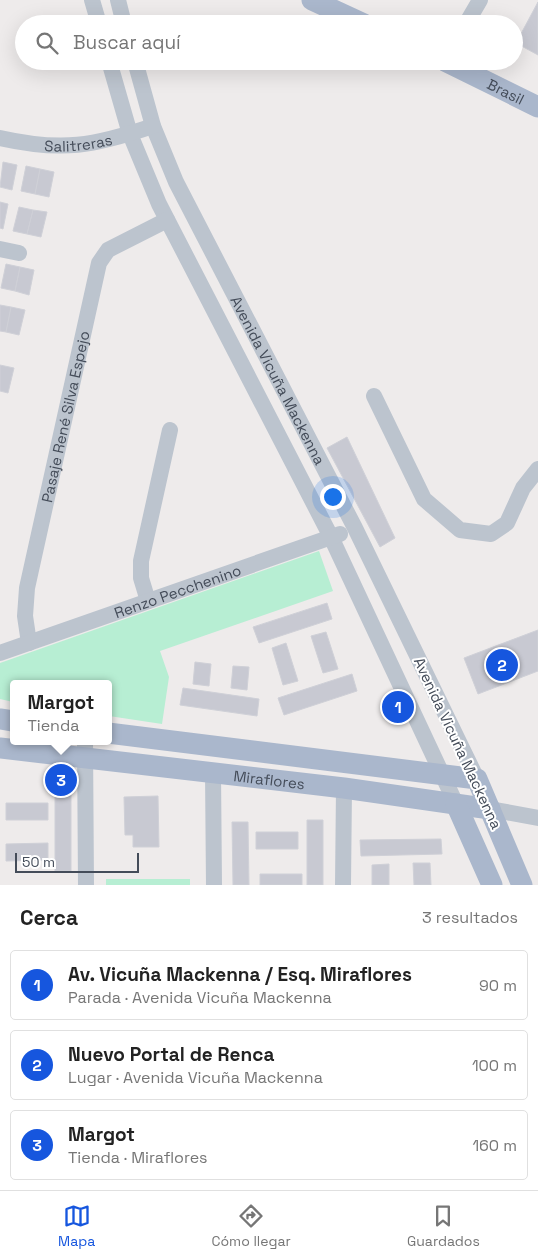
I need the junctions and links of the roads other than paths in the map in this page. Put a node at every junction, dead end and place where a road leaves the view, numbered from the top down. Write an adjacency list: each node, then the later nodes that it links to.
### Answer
1 (92, 0): 5 (street)
2 (118, 0): 6 (street)
3 (312, 0): 7 (main road)
4 (480, 0): 8 (street)
5 (96, 15)
6 (122, 15)
7 (344, 15)
8 (471, 15)
9 (112, 70): 14 (street, Avenida Vicuña Mackenna)
10 (138, 70): 13 (street, Avenida Vicuña Mackenna)
11 (463, 70): 12 (main road, Brasil)
12 (538, 107)
13 (154, 126): 14 (street, Salitreras); 22 (street, Avenida Vicuña Mackenna)
14 (130, 134): 15 (street, Salitreras); 16 (street, Avenida Vicuña Mackenna)
15 (0, 138)
16 (167, 220): 23 (street, Avenida Vicuña Mackenna); 25 (street, Pasaje René Silva Espejo)
17 (0, 249): 18 (street)
18 (19, 253)
19 (374, 396): 21 (street)
20 (170, 430): 24 (street)
21 (538, 469)
22 (355, 528): 23 (street, Renzo Pecchenino); 32 (street, Avenida Vicuña Mackenna)
23 (331, 537): 24 (street, Renzo Pecchenino); 31 (street, Avenida Vicuña Mackenna)
24 (148, 601): 25 (street, Renzo Pecchenino)
25 (28, 636): 26 (street, Renzo Pecchenino)
26 (0, 653)
27 (112, 733): 31 (main road, Miraflores)
28 (0, 748): 29 (main road, Miraflores)
29 (85, 750): 30 (main road, Miraflores); 37 (street)
30 (213, 772): 33 (main road, Miraflores); 38 (street)
31 (443, 774): 32 (main road, Miraflores); 34 (street, Avenida Vicuña Mackenna)
32 (477, 779): 35 (main road, Avenida Vicuña Mackenna)
33 (344, 788): 34 (main road, Miraflores); 39 (street)
34 (456, 804): 35 (main road, Miraflores); 40 (main road, Avenida Vicuña Mackenna)
35 (490, 809): 36 (street, Miraflores); 41 (main road, Avenida Vicuña Mackenna)
36 (538, 818)
37 (86, 885)
38 (214, 885)
39 (342, 885)
40 (492, 885)
41 (522, 885)

